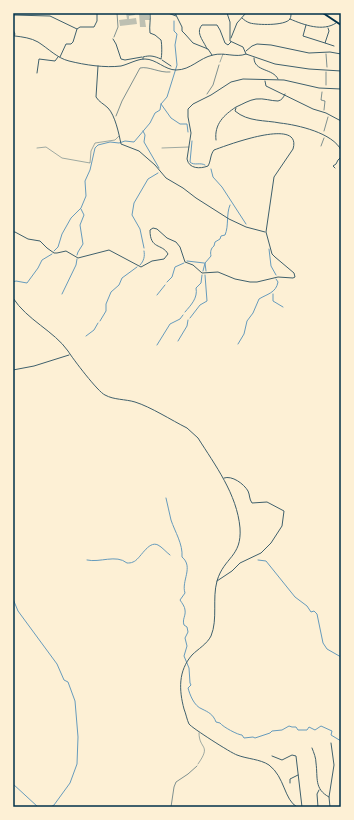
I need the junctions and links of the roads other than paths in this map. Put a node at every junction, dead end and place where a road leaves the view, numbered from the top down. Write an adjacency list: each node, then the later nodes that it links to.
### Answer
1 (97, 13): 17 (street)
2 (150, 13): 35 (street)
3 (168, 13): 10 (street)
4 (175, 13): 10 (street)
5 (227, 13): 22 (street)
6 (246, 13): 11 (street)
7 (291, 13): 12 (street)
8 (323, 13): 13 (main road)
9 (13, 15): 17 (street)
10 (176, 16): 26 (street)
11 (242, 18): 12 (street); 22 (street)
12 (290, 19): 14 (street)
13 (336, 22): 15 (main road); 16 (street)
14 (306, 24): 16 (street); 24 (street)
15 (341, 25)
16 (328, 27): 24 (street)
17 (77, 29): 32 (street)
18 (13, 30): 19 (street)
19 (14, 36): 20 (street); 32 (street)
20 (13, 38)
21 (113, 39): 34 (street)
22 (230, 39): 23 (street)
23 (232, 43): 26 (street); 27 (street)
24 (325, 43): 25 (street)
25 (334, 46)
26 (207, 49): 31 (street)
27 (246, 51): 29 (street); 30 (street)
28 (223, 54): 29 (street); 31 (street); 36 (lane)
29 (246, 54): 33 (street)
30 (341, 54)
31 (212, 55): 34 (street)
32 (59, 57): 37 (street); 40 (street)
33 (254, 57): 39 (street); 41 (street)
34 (143, 58): 35 (street); 37 (street)
35 (161, 59): 38 (street)
36 (220, 62)
37 (98, 65): 47 (street)
38 (171, 66)
39 (341, 71)
40 (37, 73)
41 (278, 79): 42 (street); 43 (street)
42 (265, 80): 44 (street); 49 (street)
43 (341, 89)
44 (284, 94): 45 (street); 46 (street)
45 (236, 108): 48 (street); 52 (street)
46 (341, 121)
47 (119, 135): 50 (lane); 56 (street)
48 (216, 140)
49 (189, 147): 51 (lane); 56 (street)
50 (37, 148)
51 (162, 148)
52 (341, 150)
53 (341, 157): 54 (street)
54 (336, 164)
55 (13, 232): 56 (street)
56 (266, 232)
57 (13, 298): 58 (street)
58 (69, 354): 59 (street); 60 (street)
59 (13, 370)
60 (223, 478): 61 (street); 61 (street)
61 (217, 581): 62 (street)
62 (199, 732): 66 (lane); 71 (street)
63 (331, 743): 70 (street)
64 (312, 748): 69 (street)
65 (272, 756): 67 (street)
66 (198, 764)
67 (298, 774): 68 (street); 72 (street)
68 (290, 783)
69 (320, 790): 70 (street); 73 (street)
70 (330, 797): 74 (street)
71 (297, 807)
72 (302, 807)
73 (318, 807)
74 (330, 807)

